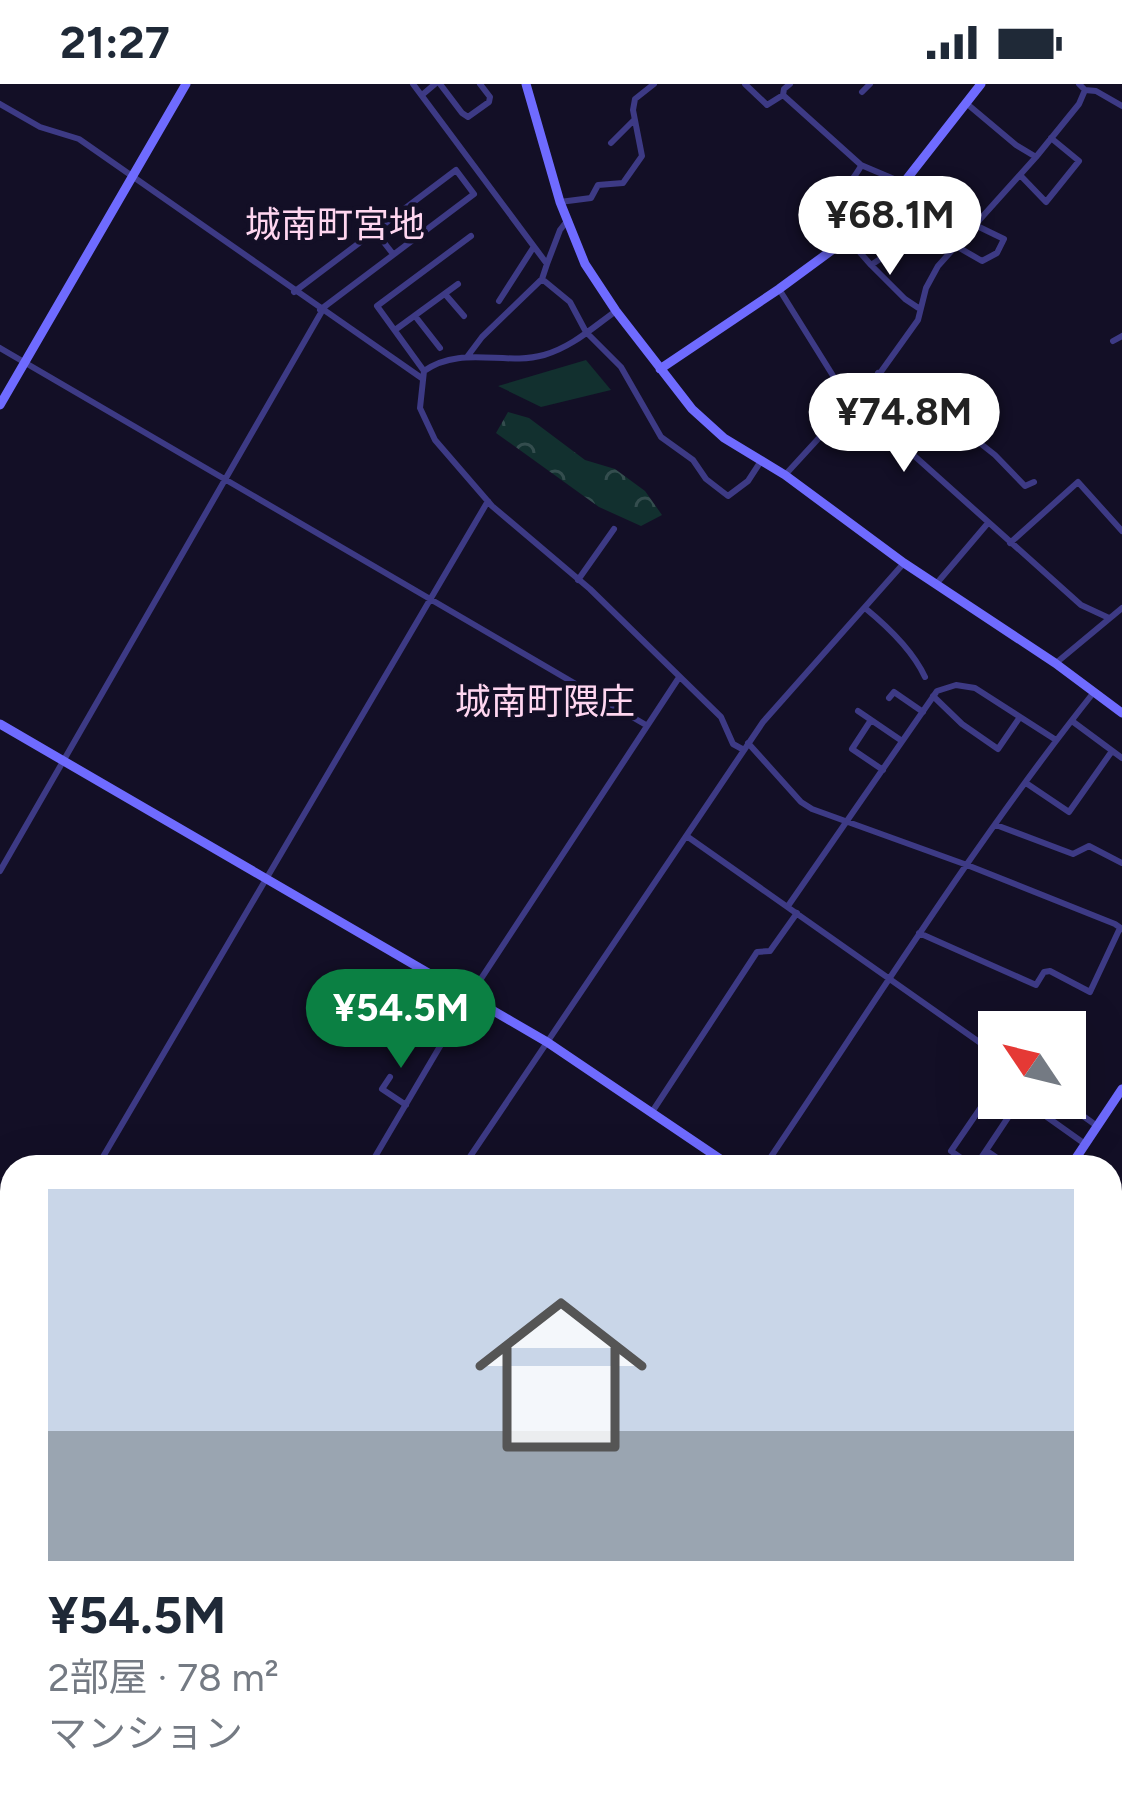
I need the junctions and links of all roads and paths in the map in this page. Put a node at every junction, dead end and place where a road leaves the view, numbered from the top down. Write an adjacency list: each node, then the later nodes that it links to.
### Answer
1 (186, 84): 25 (street)
2 (413, 84): 14 (street)
3 (437, 84): 4 (street); 14 (street)
4 (480, 84)
5 (526, 84): 28 (street)
6 (654, 84): 19 (street)
7 (745, 84): 15 (street)
8 (790, 84): 15 (street)
9 (870, 84): 13 (street)
10 (981, 84): 16 (street)
11 (1082, 87): 12 (street); 20 (street)
12 (1099, 88): 18 (street)
13 (862, 92)
14 (422, 95): 35 (street)
15 (783, 95): 23 (street)
16 (966, 103): 22 (street); 26 (street)
17 (0, 104): 25 (street)
18 (1122, 106)
19 (634, 118): 21 (street); 28 (street)
20 (1051, 138): 22 (street); 24 (street)
21 (611, 143)
22 (1036, 157): 24 (street)
23 (861, 165): 26 (street); 34 (street)
24 (1020, 175): 31 (street)
25 (132, 177): 43 (street); 58 (street)
26 (902, 185): 27 (street)
27 (891, 199): 30 (street); 34 (street)
28 (560, 202): 29 (street)
29 (567, 221): 38 (street); 48 (street)
30 (914, 223): 36 (street); 39 (street)
31 (975, 225): 36 (street); 36 (street)
32 (375, 231): 37 (street); 37 (street); 43 (street)
33 (471, 236): 51 (street)
34 (848, 241): 39 (street); 42 (street)
35 (534, 246): 38 (street); 45 (street)
36 (956, 247): 46 (street)
37 (392, 254): 47 (street)
38 (547, 264): 40 (street)
39 (871, 265): 46 (street)
40 (542, 279): 52 (street); 57 (street)
41 (458, 284): 44 (street)
42 (779, 289): 59 (street); 62 (street)
43 (294, 292): 47 (street)
44 (445, 293): 49 (street); 50 (street)
45 (499, 301)
46 (920, 309): 60 (street)
47 (321, 311): 61 (street); 66 (street)
48 (616, 311): 52 (street); 59 (street)
49 (415, 316): 51 (street); 56 (street)
50 (464, 316)
51 (395, 330): 61 (street)
52 (586, 332): 57 (street); 64 (street)
53 (1122, 336): 54 (street)
54 (1113, 341)
55 (0, 348): 58 (street)
56 (440, 348)
57 (467, 357): 61 (street)
58 (25, 362): 63 (street); 66 (street)
59 (660, 369): 64 (street)
60 (878, 373): 62 (street); 67 (street)
61 (423, 375): 68 (street)
62 (855, 402): 65 (street); 69 (street)
63 (0, 405)
64 (760, 461): 65 (street)
65 (785, 476): 73 (street)
66 (227, 480): 76 (street); 99 (street)
67 (1034, 482)
68 (488, 501): 74 (street); 76 (street)
69 (988, 523): 72 (street); 75 (street)
70 (614, 529): 74 (street)
71 (1122, 531): 72 (street)
72 (1010, 543): 79 (street)
73 (904, 563): 75 (street); 77 (street)
74 (578, 580): 81 (street)
75 (937, 583): 80 (street)
76 (430, 598): 93 (street); 108 (street)
77 (865, 608): 82 (street); 96 (street)
78 (1122, 608): 79 (street)
79 (1109, 618): 80 (street)
80 (1055, 663): 83 (street)
81 (679, 677): 93 (street); 96 (street)
82 (925, 677)
83 (1094, 692): 88 (street); 91 (street)
84 (933, 696): 87 (street); 89 (street); 89 (street)
85 (890, 698): 87 (street)
86 (858, 711): 90 (street)
87 (923, 712): 95 (street)
88 (1122, 713)
89 (1020, 717): 94 (street)
90 (871, 720): 95 (street); 100 (street)
91 (1071, 721): 94 (street); 97 (street)
92 (0, 724): 99 (street)
93 (646, 724): 115 (street)
94 (1056, 740): 101 (street)
95 (902, 741): 100 (street)
96 (746, 746): 102 (street); 104 (street)
97 (1112, 751): 98 (street); 101 (street)
98 (1122, 758)
99 (64, 761): 107 (street); 108 (street)
100 (883, 770): 102 (street)
101 (1026, 783): 103 (street)
102 (848, 822): 106 (street); 109 (street)
103 (996, 825): 105 (street); 106 (street)
104 (688, 837): 109 (street); 117 (street)
105 (1122, 863)
106 (967, 865): 112 (street); 113 (street)
107 (0, 871)
108 (266, 878): 115 (street); 129 (street)
109 (788, 906): 111 (street)
110 (1122, 913): 112 (street)
111 (797, 914): 114 (street); 121 (street)
112 (1119, 927): 113 (street)
113 (919, 933): 114 (street)
114 (891, 979): 116 (street); 133 (street)
115 (470, 997): 117 (street); 120 (street)
116 (978, 1041)
117 (547, 1042): 121 (street); 131 (street)
118 (390, 1077): 120 (street)
119 (1122, 1089): 126 (street)
120 (406, 1105): 130 (street)
121 (652, 1112): 132 (street)
122 (978, 1112): 134 (street)
123 (1007, 1119): 128 (street)
124 (1050, 1119): 127 (street)
125 (1085, 1119): 126 (street)
126 (1097, 1126): 127 (street)
127 (1085, 1144): 137 (street)
128 (987, 1150): 135 (street); 136 (street)
129 (104, 1155)
130 (376, 1155)
131 (471, 1155)
132 (715, 1155)
133 (772, 1155)
134 (957, 1155)
135 (983, 1155)
136 (994, 1155)
137 (1078, 1155)

